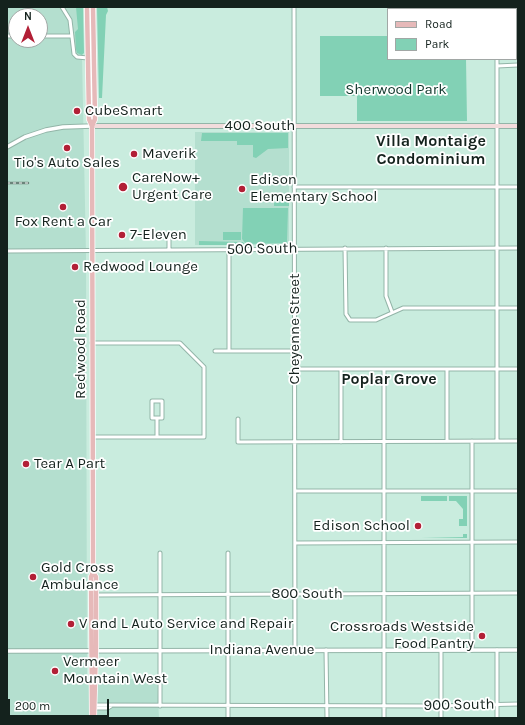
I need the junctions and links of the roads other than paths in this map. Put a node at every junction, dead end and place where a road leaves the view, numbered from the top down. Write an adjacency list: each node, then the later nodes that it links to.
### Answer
1 (62, 7): 6 (street)
2 (87, 7): 7 (main road, Redwood Road)
3 (93, 7): 11 (main road, Redwood Road)
4 (294, 7): 12 (street, Cheyenne Street)
5 (48, 36): 6 (street)
6 (72, 36): 7 (street)
7 (88, 58): 11 (main road, Redwood Road)
8 (497, 60): 9 (street)
9 (497, 66): 10 (street); 13 (street)
10 (518, 66)
11 (92, 126): 12 (main road, 400 South); 15 (street, 400 South); 25 (main road, Redwood Road)
12 (294, 126): 13 (main road, 400 South); 18 (street, Cheyenne Street)
13 (497, 126): 14 (main road, 400 South); 16 (street)
14 (518, 126)
15 (7, 147)
16 (497, 187): 17 (street); 18 (street); 22 (street)
17 (518, 187)
18 (294, 188): 24 (street, Cheyenne Street)
19 (169, 238): 26 (street)
20 (345, 248): 21 (street, 500 South); 24 (street, 500 South); 31 (street)
21 (386, 248): 22 (street, 500 South); 31 (street)
22 (497, 248): 23 (street, 500 South); 29 (street)
23 (518, 248)
24 (294, 249): 27 (street, 500 South); 35 (street, Cheyenne Street)
25 (92, 250): 26 (street, 500 South); 28 (street, 500 South); 32 (main road, Redwood Road)
26 (170, 250): 27 (street, 500 South)
27 (229, 250): 34 (street)
28 (7, 251)
29 (498, 308): 30 (street); 31 (street); 40 (street)
30 (518, 308)
31 (392, 312)
32 (92, 343): 44 (main road, Redwood Road); 45 (street)
33 (214, 351): 34 (street)
34 (229, 351): 35 (street)
35 (295, 351): 36 (street, Cheyenne Street)
36 (295, 369): 37 (street); 50 (street, Cheyenne Street)
37 (341, 369): 38 (street); 51 (street)
38 (384, 369): 39 (street); 52 (street)
39 (447, 369): 40 (street); 46 (street)
40 (497, 369): 41 (street); 48 (street)
41 (518, 369)
42 (157, 418): 42 (street); 45 (street)
43 (238, 418): 50 (street)
44 (93, 437): 45 (street); 63 (main road, Redwood Road)
45 (157, 437)
46 (447, 441): 47 (street); 52 (street)
47 (472, 441): 48 (street); 55 (street)
48 (497, 441): 49 (street)
49 (518, 441)
50 (295, 442): 51 (street); 53 (street, Cheyenne Street)
51 (341, 442): 52 (street)
52 (384, 442): 54 (street)
53 (295, 491): 54 (street); 59 (street, Cheyenne Street)
54 (383, 491): 55 (street); 60 (street)
55 (472, 491): 56 (street); 57 (street)
56 (518, 491)
57 (472, 542): 58 (street); 60 (street); 64 (street)
58 (518, 542)
59 (295, 543): 60 (street); 68 (street, Cheyenne Street)
60 (384, 543): 69 (street)
61 (160, 553): 66 (street)
62 (228, 553): 67 (street)
63 (93, 572): 70 (main road, Redwood Road); 81 (main road, Redwood Road)
64 (472, 593): 65 (street, 800 South); 69 (street, 800 South); 77 (street)
65 (518, 593)
66 (160, 594): 67 (street, 800 South); 70 (street, 800 South); 71 (street)
67 (228, 594): 68 (street, 800 South); 72 (street)
68 (295, 594): 69 (street, 800 South); 73 (street, Cheyenne Street)
69 (384, 594): 75 (street)
70 (95, 595): 82 (main road, Redwood Road)
71 (160, 650): 72 (street, Indiana Avenue); 82 (street, Indiana Avenue); 85 (street)
72 (228, 650): 73 (street, Indiana Avenue); 86 (street)
73 (295, 650): 74 (street, Indiana Avenue)
74 (326, 650): 75 (street, Indiana Avenue); 87 (street)
75 (384, 650): 76 (street, Indiana Avenue); 88 (street)
76 (441, 650): 77 (street, Indiana Avenue); 89 (street)
77 (472, 650): 78 (street, Indiana Avenue)
78 (497, 650): 79 (street, Indiana Avenue); 84 (street)
79 (518, 650)
80 (7, 651): 81 (street, Indiana Avenue)
81 (90, 651): 82 (street, Indiana Avenue); 91 (main road, Redwood Road)
82 (96, 651): 90 (main road, Redwood Road)
83 (518, 704): 84 (street, 900 South)
84 (497, 705): 89 (street, 900 South); 96 (street)
85 (160, 706): 86 (street, 900 South); 90 (street, 900 South)
86 (228, 706): 87 (street, 900 South); 92 (street)
87 (327, 706): 88 (street, 900 South); 93 (street)
88 (384, 706): 89 (street, 900 South); 94 (street)
89 (441, 706): 95 (street)
90 (95, 707): 91 (main road, Redwood Road)
91 (93, 718)
92 (228, 718)
93 (327, 718)
94 (384, 718)
95 (441, 718)
96 (497, 718)

